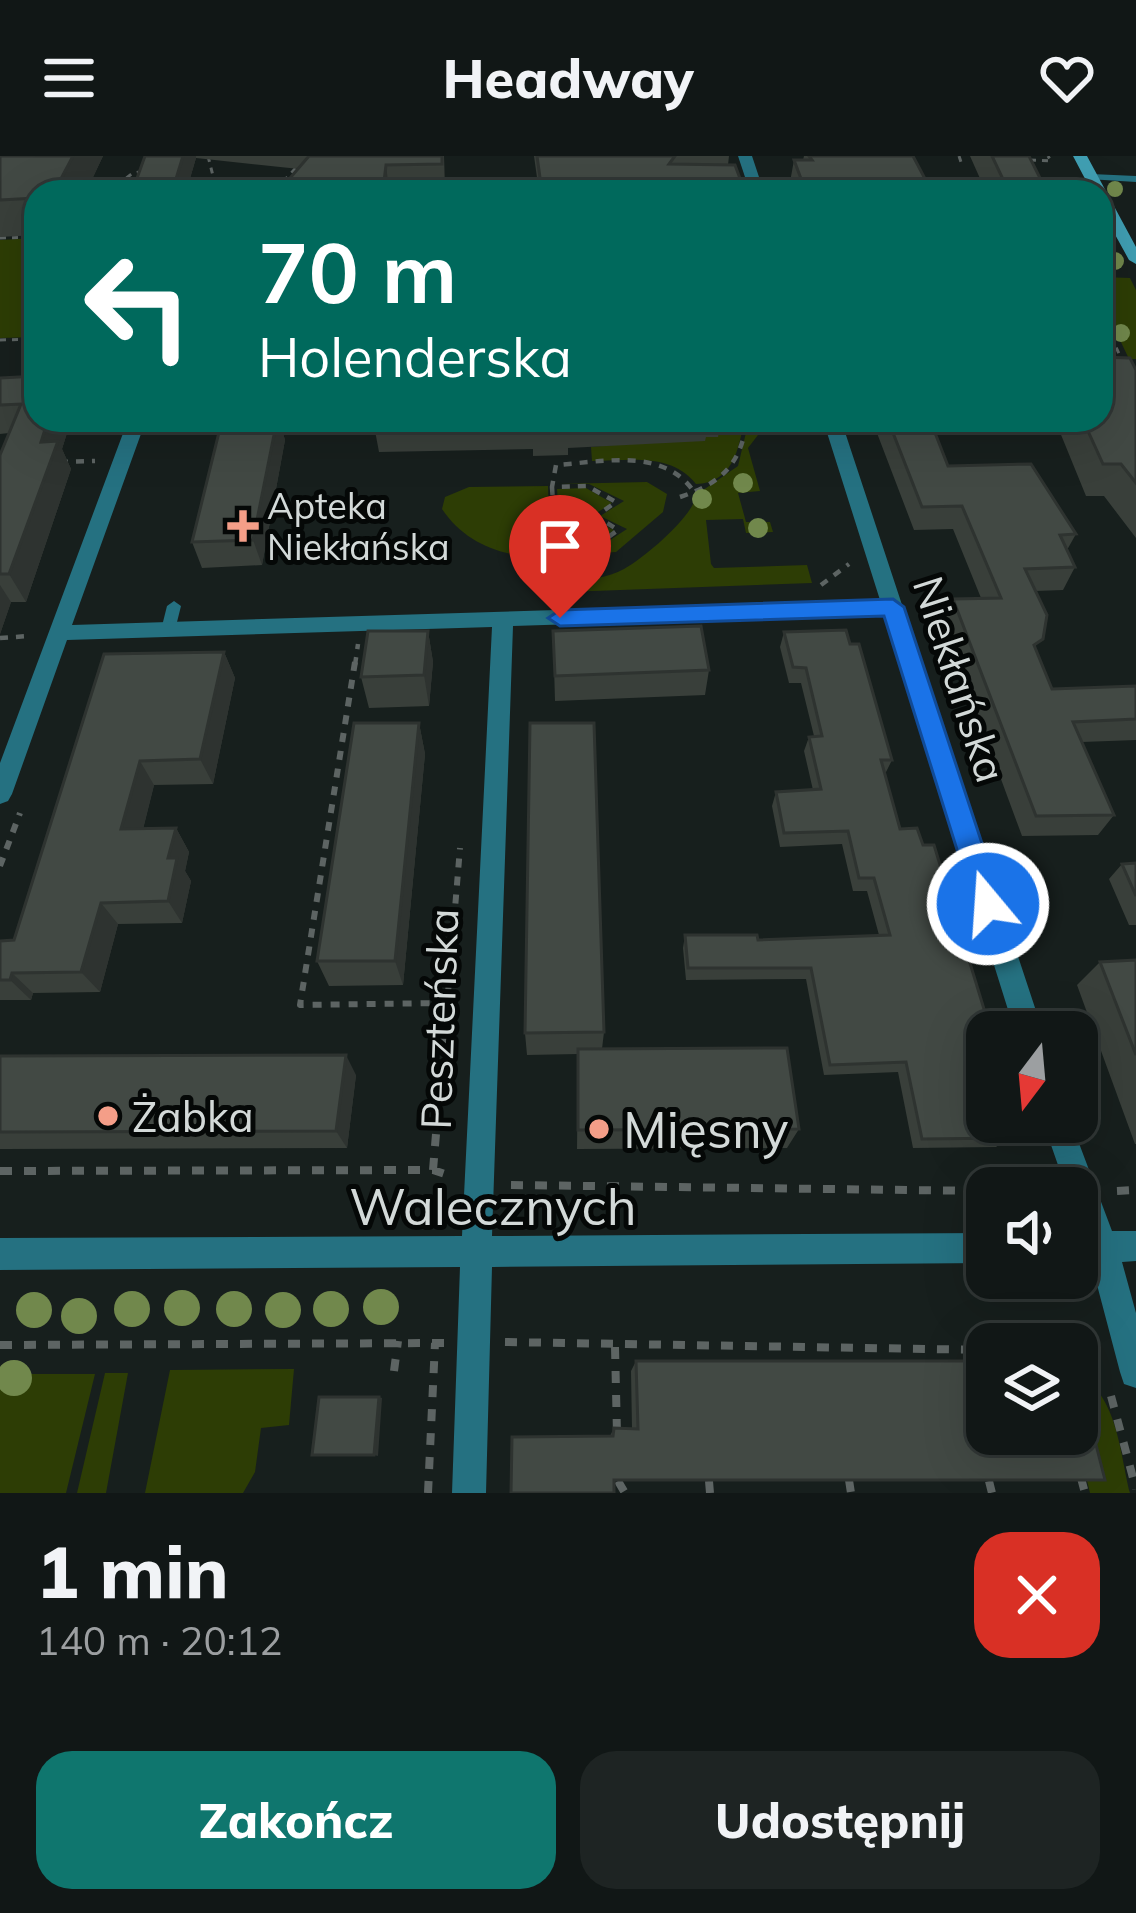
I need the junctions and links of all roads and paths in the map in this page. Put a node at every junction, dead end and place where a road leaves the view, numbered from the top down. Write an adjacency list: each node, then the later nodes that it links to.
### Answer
1 (153, 156): 7 (path)
2 (1048, 156): 6 (path)
3 (1080, 156): 9 (street)
4 (306, 157): 5 (path); 12 (path)
5 (325, 158)
6 (1029, 160)
7 (148, 171): 8 (path); 11 (path)
8 (155, 171)
9 (1091, 177): 10 (lane); 13 (street)
10 (1136, 178)
11 (126, 180)
12 (285, 180)
13 (1093, 180)
14 (1113, 218): 15 (street)
15 (1136, 260)
16 (1113, 341): 17 (path)
17 (1124, 364)
18 (132, 432): 21 (street)
19 (745, 432): 24 (path)
20 (836, 432): 33 (street, Niekłańska)
21 (122, 459): 22 (path); 36 (street)
22 (54, 463)
23 (552, 487): 24 (path); 26 (path); 28 (path)
24 (694, 492): 25 (path)
25 (680, 496)
26 (553, 515): 27 (path); 28 (path)
27 (536, 516)
28 (556, 550): 31 (path)
29 (852, 562): 30 (path)
30 (828, 593)
31 (539, 602)
32 (174, 606): 35 (lane)
33 (893, 607): 34 (street); 46 (street, Niekłańska)
34 (503, 622): 35 (street); 45 (street, Peszteńska)
35 (168, 631): 36 (street)
36 (58, 634): 42 (street)
37 (29, 636): 38 (path)
38 (0, 638)
39 (378, 641): 40 (path)
40 (338, 642)
41 (355, 664): 44 (path)
42 (0, 794)
43 (460, 841): 44 (path)
44 (446, 1003): 45 (path); 47 (path)
45 (484, 1003): 52 (street, Peszteńska)
46 (1022, 1011)
47 (433, 1170)
48 (1136, 1246): 49 (street)
49 (1098, 1247)
50 (966, 1248): 52 (street, Walecznych)
51 (0, 1254): 52 (street, Walecznych)
52 (475, 1255): 68 (street, Peszteńska)
53 (1098, 1271): 59 (street)
54 (398, 1341): 58 (path)
55 (435, 1342): 67 (path)
56 (615, 1346): 60 (path)
57 (1100, 1352): 66 (path)
58 (394, 1371)
59 (1136, 1372)
60 (617, 1433)
61 (1080, 1473): 73 (path)
62 (850, 1480): 71 (path)
63 (618, 1481): 69 (path)
64 (709, 1481): 70 (path)
65 (989, 1481): 72 (path)
66 (1136, 1490)
67 (428, 1493)
68 (469, 1493)
69 (625, 1493)
70 (710, 1493)
71 (851, 1493)
72 (992, 1493)
73 (1085, 1493)

